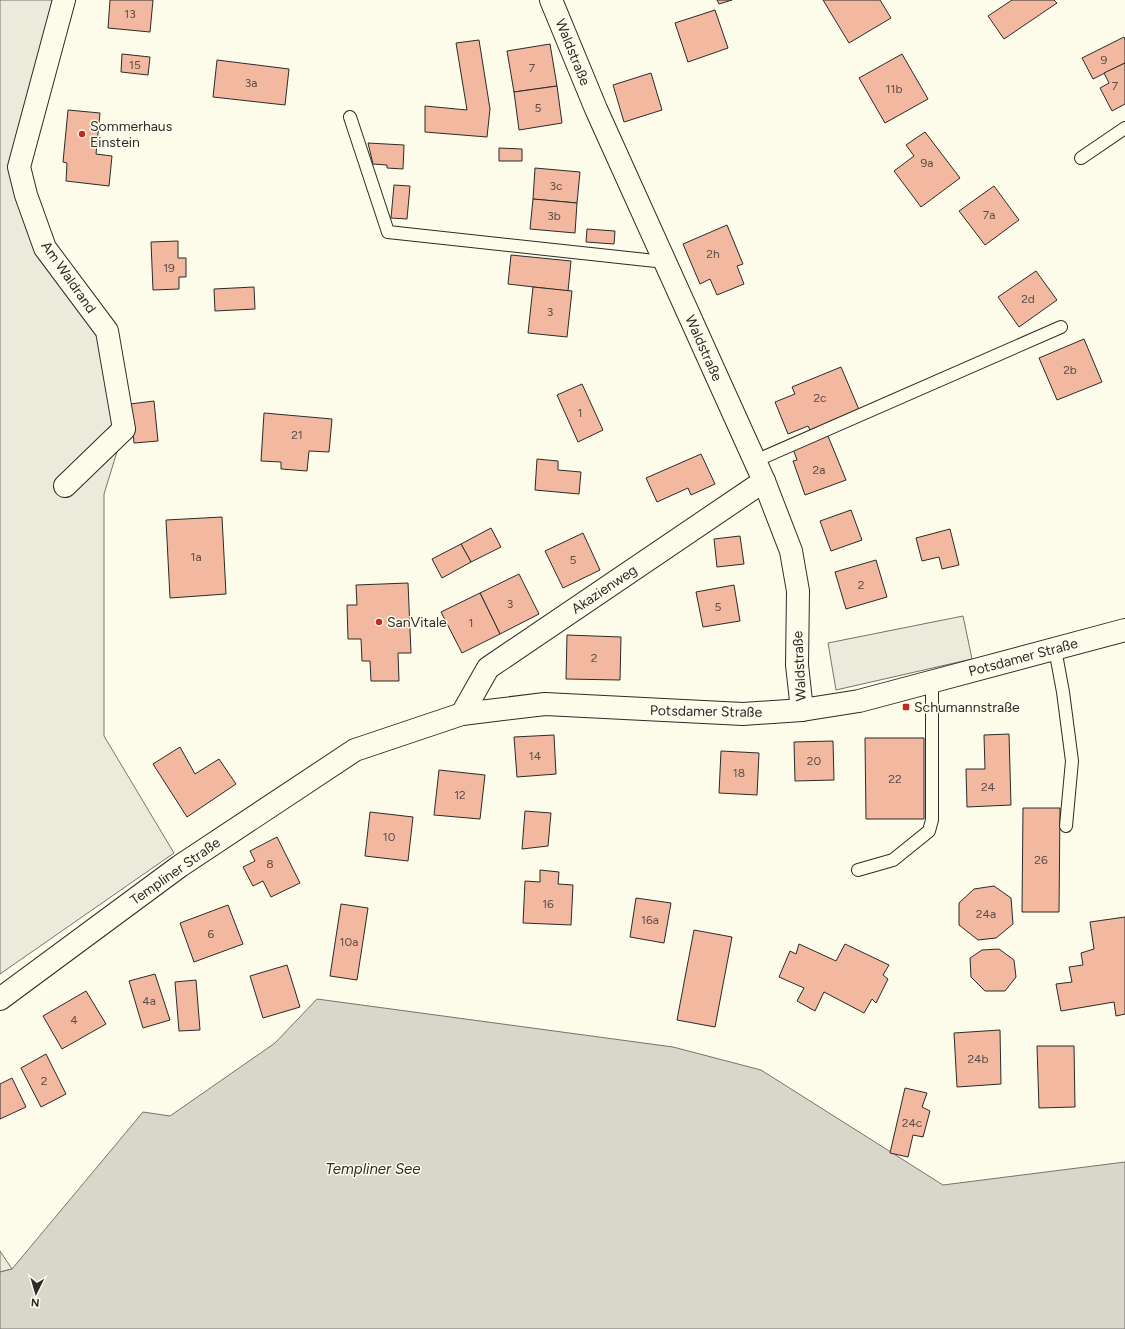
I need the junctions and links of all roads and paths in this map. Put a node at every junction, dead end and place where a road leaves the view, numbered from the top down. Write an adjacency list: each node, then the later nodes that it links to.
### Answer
1 (64, 0): 10 (street, Am Waldrand)
2 (551, 0): 6 (street, Waldstraße)
3 (350, 117): 6 (lane)
4 (1125, 128): 5 (lane)
5 (1081, 158)
6 (665, 262): 8 (street, Waldstraße)
7 (1061, 327): 8 (lane)
8 (754, 461): 9 (street, Waldstraße)
9 (764, 481): 14 (street, Waldstraße); 15 (street, Akazienweg)
10 (65, 486)
11 (1125, 630): 12 (street, Potsdamer Straße)
12 (1054, 648): 13 (street, Potsdamer Straße); 17 (lane)
13 (932, 681): 14 (street, Potsdamer Straße); 18 (lane)
14 (802, 710): 15 (street, Potsdamer Straße)
15 (462, 714): 16 (street, Potsdamer Straße)
16 (355, 750): 19 (street, Templiner Straße)
17 (1066, 826)
18 (858, 870)
19 (0, 999)

